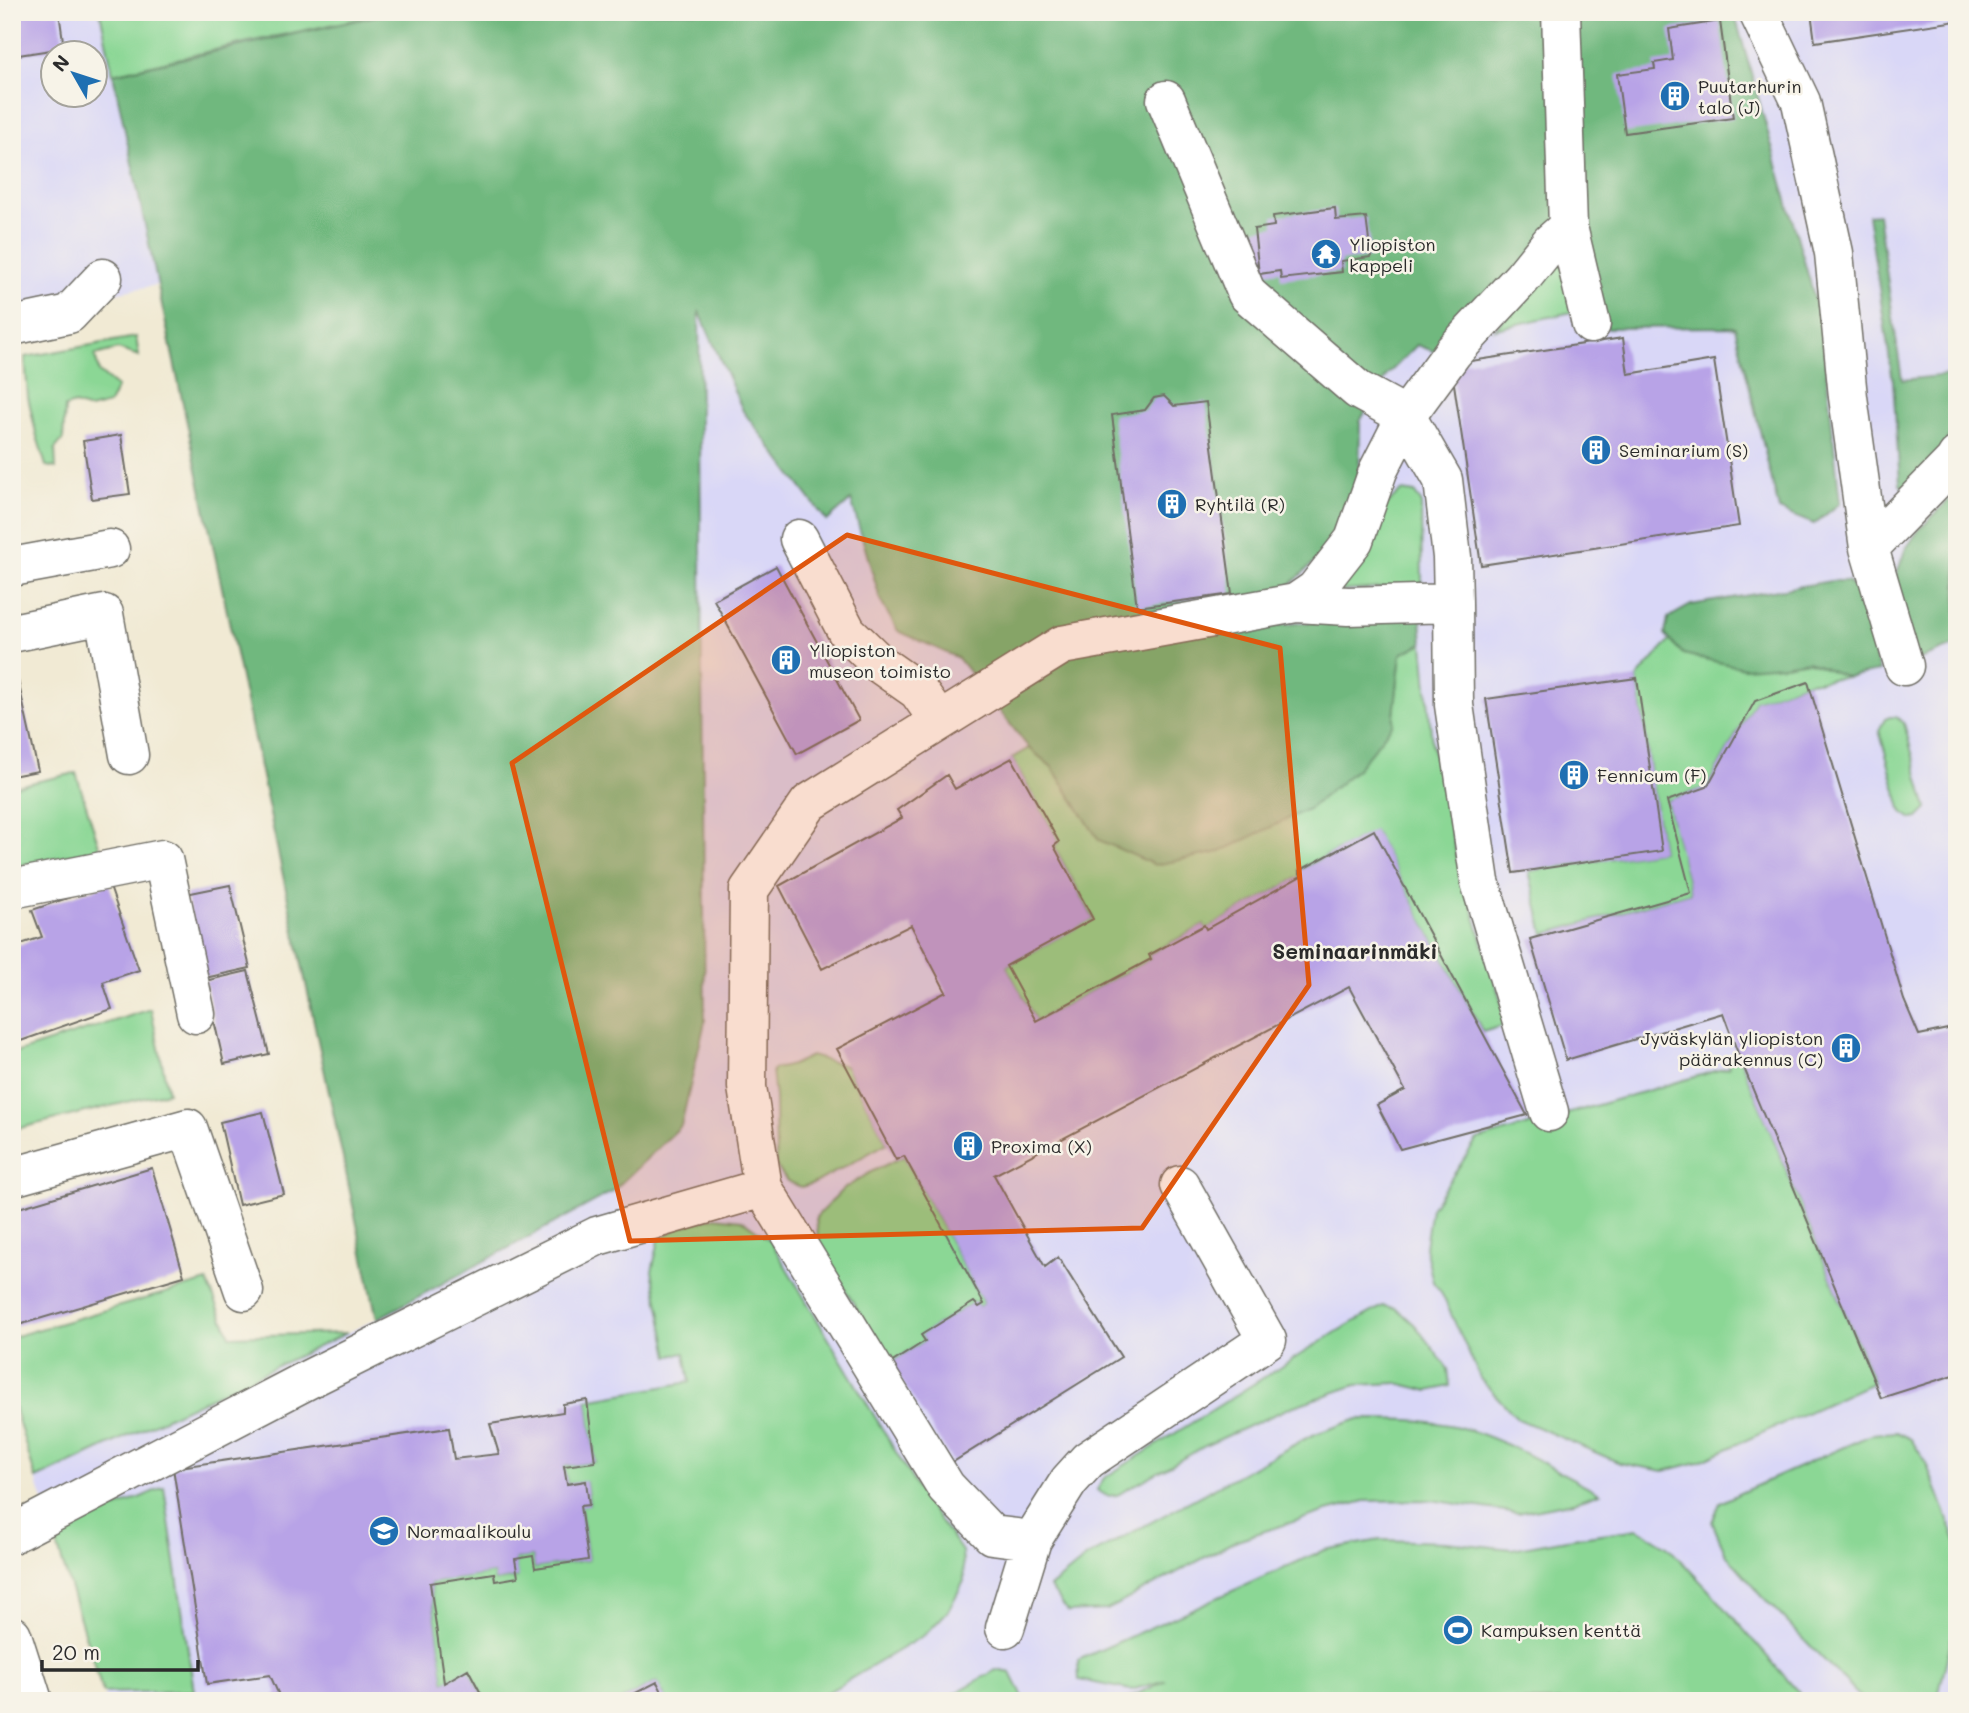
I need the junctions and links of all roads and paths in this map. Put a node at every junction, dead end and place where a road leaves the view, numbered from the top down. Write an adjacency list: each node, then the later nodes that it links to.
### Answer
1 (1560, 12): 4 (street)
2 (1758, 12): 11 (street)
3 (1166, 100): 8 (street)
4 (1568, 227): 6 (street); 8 (street)
5 (103, 278): 7 (street)
6 (1591, 324)
7 (12, 326)
8 (1406, 416): 14 (street); 15 (street)
9 (1957, 456): 11 (street)
10 (799, 539): 18 (street)
11 (1869, 548): 17 (street)
12 (110, 549): 13 (street)
13 (12, 567)
14 (1296, 603): 15 (street); 18 (street)
15 (1453, 603): 22 (street)
16 (12, 633): 19 (street)
17 (1904, 666)
18 (939, 721): 25 (street)
19 (129, 755)
20 (12, 889): 21 (street)
21 (195, 1014)
22 (1549, 1112)
23 (12, 1177): 26 (street)
24 (1180, 1185): 28 (street)
25 (763, 1188): 27 (street); 28 (street)
26 (244, 1291)
27 (12, 1534)
28 (1032, 1541): 29 (street)
29 (1005, 1628)
30 (12, 1635): 31 (street)
31 (33, 1701)

